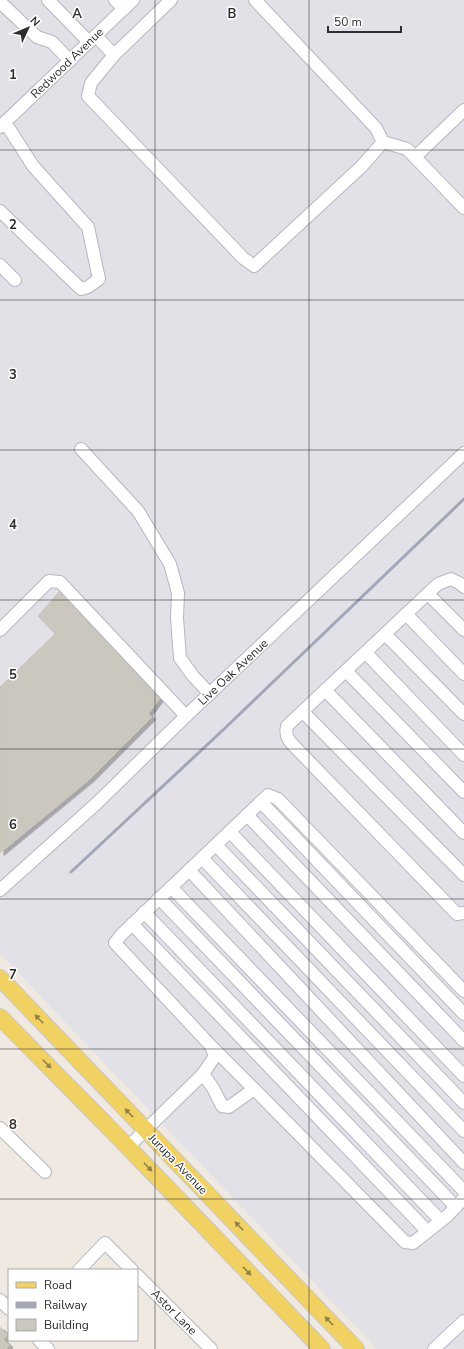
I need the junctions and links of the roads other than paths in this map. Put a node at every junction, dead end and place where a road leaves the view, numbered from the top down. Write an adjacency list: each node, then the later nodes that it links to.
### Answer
1 (48, 0): 8 (street)
2 (115, 0): 7 (street)
3 (133, 0): 7 (street, Redwood Avenue)
4 (172, 0): 9 (street)
5 (255, 0): 13 (street)
6 (0, 2): 10 (street)
7 (124, 9): 8 (street, Redwood Avenue)
8 (92, 39): 9 (street); 10 (street, Redwood Avenue)
9 (114, 56): 13 (street)
10 (70, 60): 12 (street, Redwood Avenue)
11 (464, 110): 14 (street)
12 (2, 125): 16 (street)
13 (383, 142): 14 (street)
14 (415, 157): 15 (street)
15 (464, 208)
16 (0, 211)
17 (0, 264): 18 (street)
18 (15, 280)
19 (81, 449): 31 (street)
20 (464, 454): 31 (street, Live Oak Avenue)
21 (464, 587): 22 (street)
22 (428, 594): 23 (street); 25 (street)
23 (406, 614): 26 (street); 29 (street)
24 (0, 630): 34 (street)
25 (464, 630)
26 (385, 634): 27 (street); 33 (street)
27 (366, 653): 28 (street); 35 (street)
28 (346, 671): 30 (street); 36 (street)
29 (464, 674)
30 (326, 690): 32 (street); 40 (street)
31 (210, 694): 34 (street, Live Oak Avenue)
32 (303, 712): 44 (street); 49 (street)
33 (464, 714)
34 (186, 716): 46 (street, Live Oak Avenue)
35 (464, 755)
36 (464, 792)
37 (261, 802): 38 (street); 52 (street); 53 (street)
38 (247, 815): 39 (street); 55 (street)
39 (230, 832): 41 (street); 58 (street)
40 (464, 833)
41 (216, 845): 42 (street); 60 (street)
42 (202, 858): 43 (street); 63 (street)
43 (189, 870): 45 (street); 65 (street)
44 (464, 876)
45 (172, 887): 47 (street); 67 (street)
46 (0, 890)
47 (159, 898): 48 (street); 68 (street)
48 (144, 912): 50 (street); 69 (street)
49 (464, 913)
50 (132, 924): 56 (street); 70 (street)
51 (0, 978): 62 (main road, Jurupa Avenue, one-way to 51)
52 (464, 991)
53 (464, 1014)
54 (0, 1016): 64 (main road, Jurupa Avenue, one-way to 64)
55 (464, 1041)
56 (211, 1046): 57 (street); 59 (street)
57 (202, 1074): 59 (street); 62 (street)
58 (464, 1076)
59 (254, 1089): 70 (street)
60 (464, 1103)
61 (0, 1128): 66 (street)
62 (145, 1130): 64 (street); 81 (main road, Jurupa Avenue, one-way to 62)
63 (464, 1130)
64 (128, 1146): 80 (main road, Jurupa Avenue, one-way to 80)
65 (464, 1163)
66 (45, 1172)
67 (464, 1191)
68 (460, 1202): 69 (street)
69 (441, 1221): 70 (street)
70 (427, 1231)
71 (80, 1269): 72 (street)
72 (131, 1269)
73 (138, 1276): 79 (street, Astor Lane)
74 (0, 1300): 75 (street)
75 (8, 1309)
76 (464, 1321): 82 (street)
77 (40, 1341): 78 (street)
78 (48, 1349)
79 (212, 1349)
80 (322, 1349)
81 (356, 1349)
82 (434, 1349)

